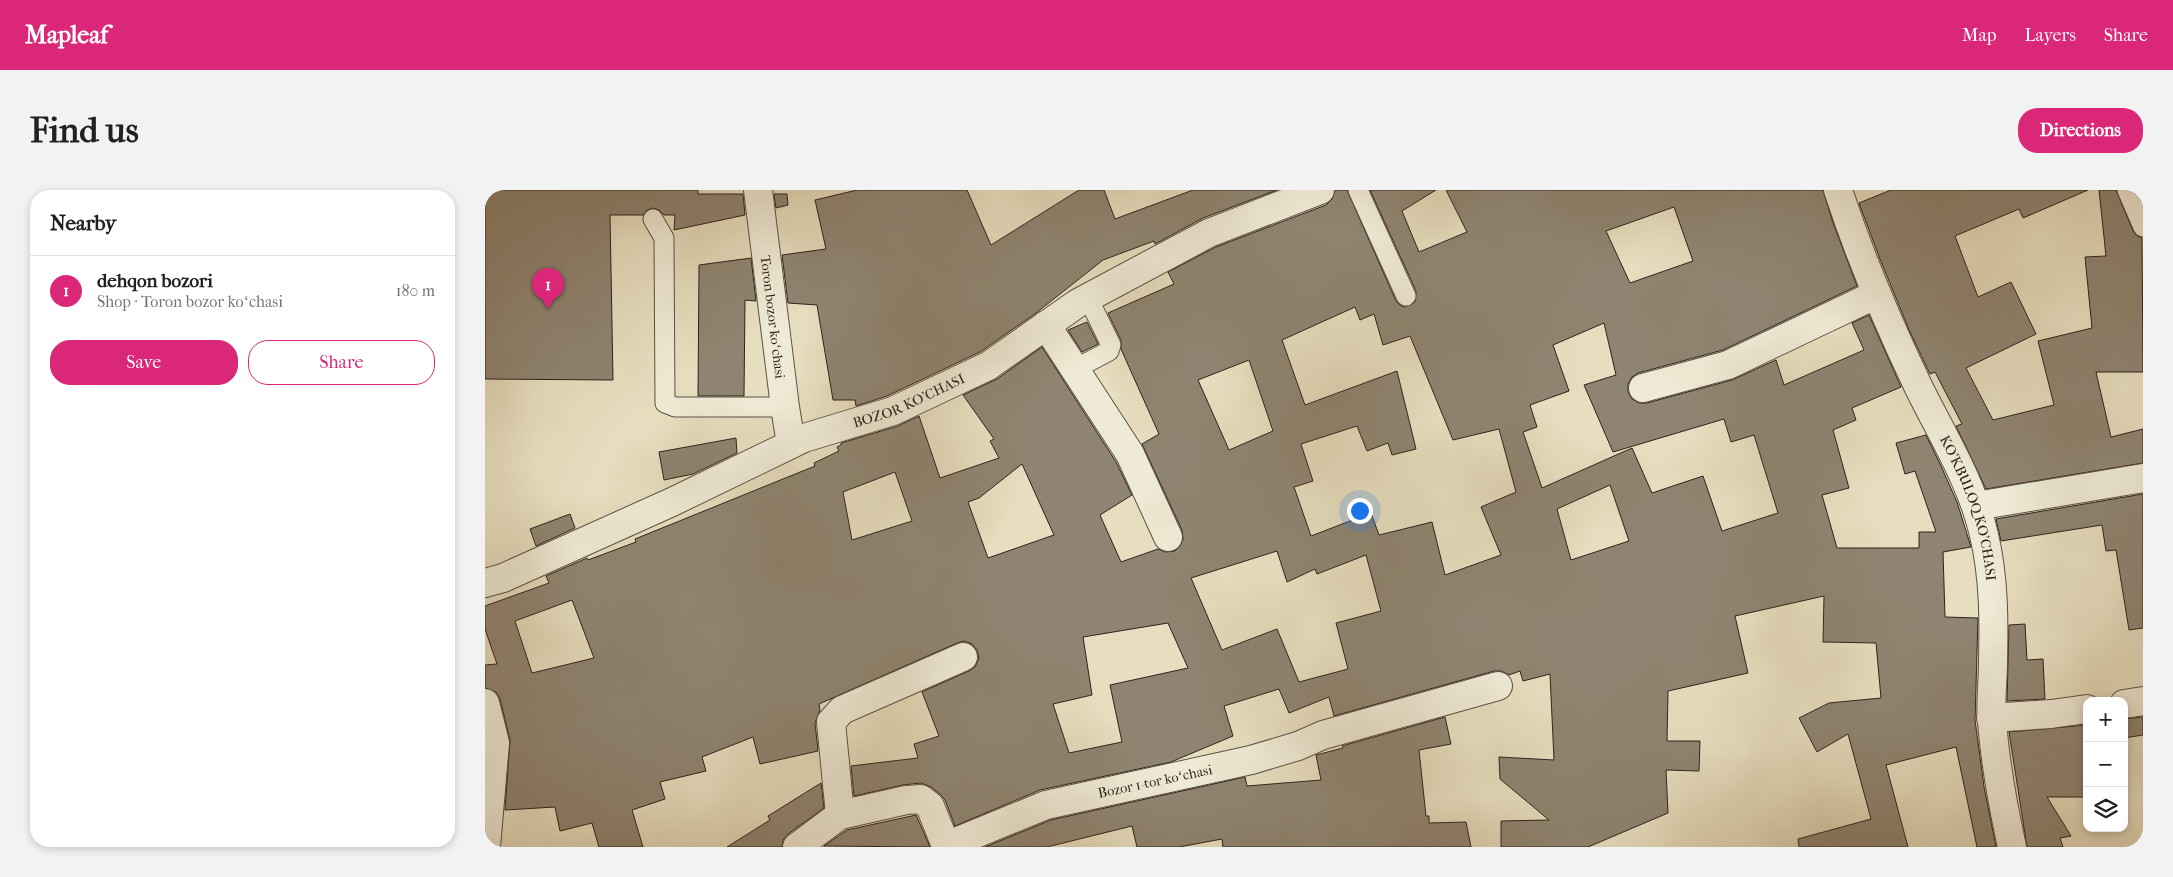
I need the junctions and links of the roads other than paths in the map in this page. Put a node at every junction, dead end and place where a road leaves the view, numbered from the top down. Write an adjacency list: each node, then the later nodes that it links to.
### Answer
1 (758, 190): 14 (street, Toron bozor koʻchasi)
2 (1319, 190): 10 (street, BOZOR KO'CHASI)
3 (1358, 190): 9 (lane)
4 (1838, 190): 8 (street, KO'KBULOQ KO'CHASI)
5 (2127, 190): 7 (lane)
6 (653, 219): 14 (lane)
7 (2143, 227)
8 (1877, 294): 13 (street); 17 (street, KO'KBULOQ KO'CHASI)
9 (1406, 296)
10 (1088, 298): 11 (street, BOZOR KO'CHASI); 12 (lane)
11 (1046, 325): 12 (street); 15 (street, BOZOR KO'CHASI)
12 (1075, 369): 18 (street)
13 (1643, 388)
14 (785, 408): 15 (street, Toron bozor koʻchasi)
15 (791, 444): 19 (street, BOZOR KO'CHASI)
16 (2143, 478): 17 (street)
17 (1976, 506): 26 (street, KO'KBULOQ KO'CHASI)
18 (1168, 537)
19 (485, 583)
20 (963, 657): 27 (street)
21 (1498, 686): 27 (street, Bozor 1-tor koʻchasi)
22 (2143, 701): 24 (street)
23 (485, 703): 28 (street)
24 (2128, 703)
25 (2083, 710): 26 (street)
26 (1991, 718): 30 (street, KO'KBULOQ KO'CHASI)
27 (839, 815): 29 (street, Bozor 1-tor koʻchasi)
28 (486, 847)
29 (797, 847)
30 (2012, 847)

